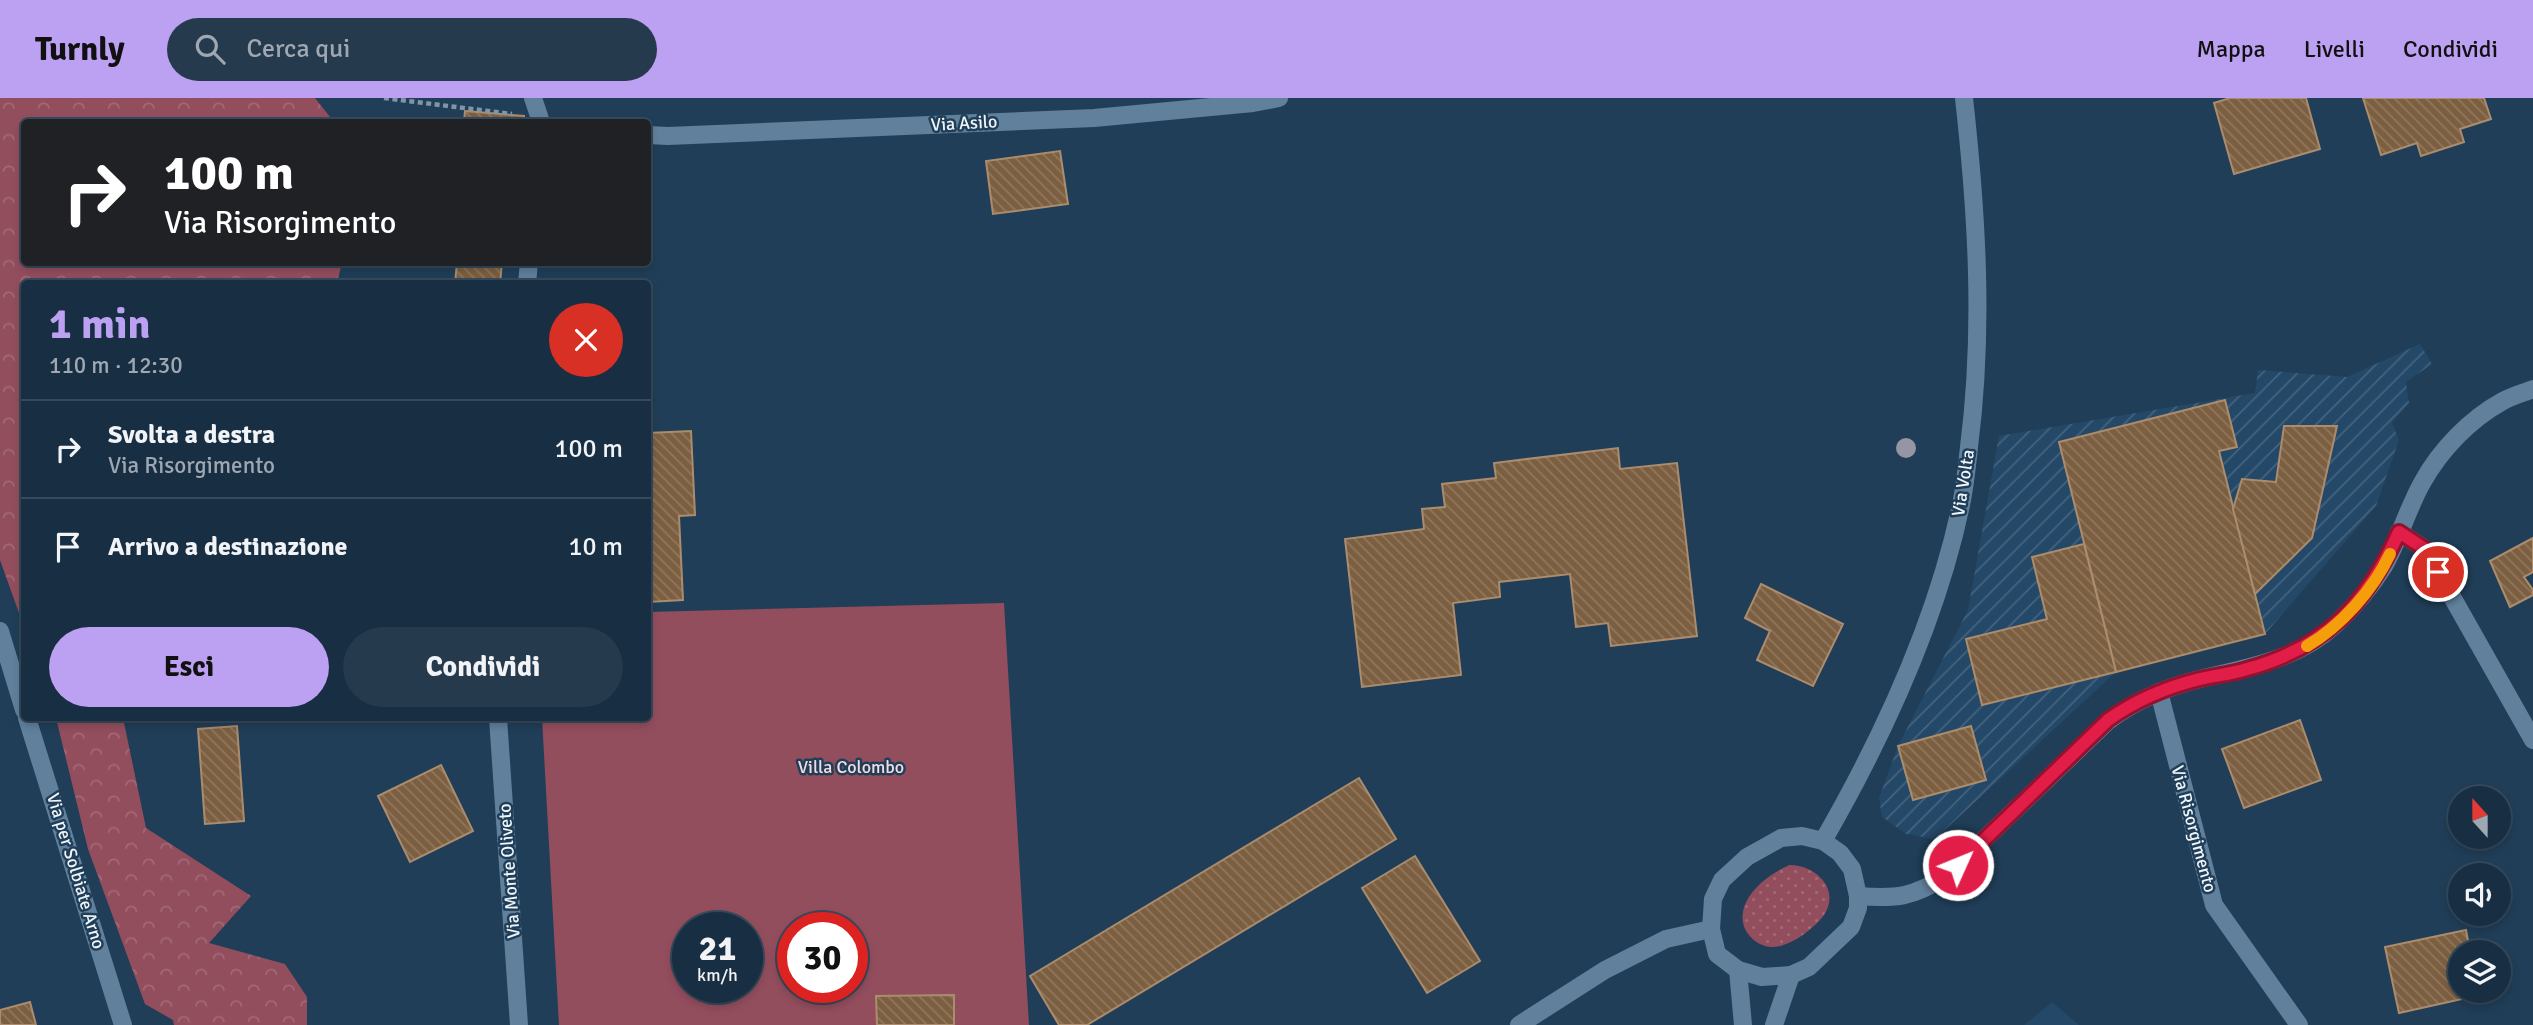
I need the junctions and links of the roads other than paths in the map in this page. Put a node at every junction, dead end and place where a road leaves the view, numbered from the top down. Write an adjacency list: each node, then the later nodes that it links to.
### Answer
1 (533, 98): 4 (street)
2 (1279, 98): 5 (street, Via Asilo)
3 (1964, 98): 14 (street, Via Volta)
4 (540, 119)
5 (651, 135)
6 (2533, 389): 7 (street)
7 (2399, 532): 9 (street); 13 (street)
8 (0, 631): 10 (street)
9 (2159, 692): 15 (street); 24 (street, Via Risorgimento)
10 (21, 700)
11 (28, 721): 19 (street, Via per Solbiate Arno)
12 (498, 721): 20 (street, Via Monte Oliveto)
13 (2533, 740)
14 (1823, 841): 15 (street); 16 (street)
15 (1858, 896): 18 (street)
16 (1711, 929): 17 (street); 21 (street)
17 (1738, 970): 18 (street); 22 (street)
18 (1791, 975): 23 (street)
19 (123, 1025)
20 (519, 1025)
21 (1520, 1025)
22 (1743, 1025)
23 (1774, 1025)
24 (2299, 1025)

